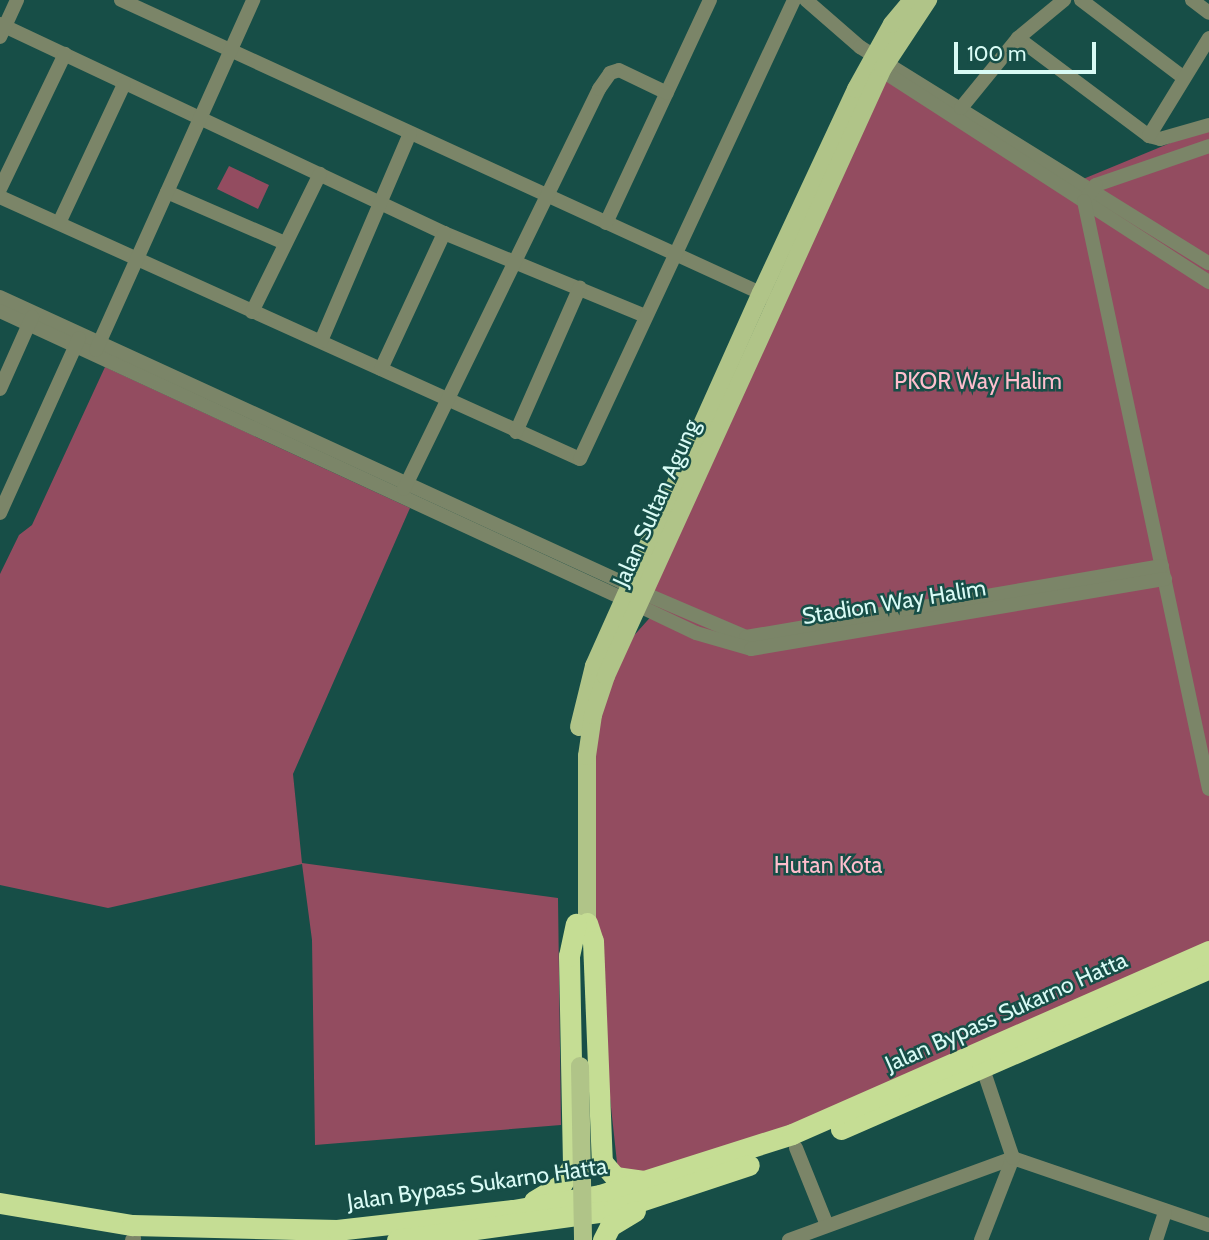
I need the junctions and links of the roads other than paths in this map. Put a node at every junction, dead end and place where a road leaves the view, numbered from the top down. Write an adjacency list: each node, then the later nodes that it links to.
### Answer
1 (18, 0): 13 (street)
2 (121, 0): 16 (street)
3 (253, 0): 16 (street)
4 (710, 0): 21 (street)
5 (794, 0): 39 (street)
6 (806, 0): 18 (street)
7 (912, 0): 18 (main road, Jalan Sultan Agung)
8 (928, 0): 18 (main road, Jalan Sultan Agung)
9 (1064, 0): 14 (street)
10 (1082, 0): 19 (street)
11 (1192, 0): 12 (street)
12 (1209, 13)
13 (2, 29): 17 (street)
14 (1018, 38): 22 (street); 26 (street)
15 (1209, 38): 19 (street)
16 (233, 50): 23 (street); 25 (street)
17 (65, 54): 20 (street); 29 (street)
18 (875, 59): 22 (street); 32 (street); 45 (main road, Jalan Sultan Agung)
19 (1184, 78): 26 (street)
20 (124, 83): 23 (street); 35 (street)
21 (667, 93): 31 (street); 36 (street)
22 (961, 108): 32 (street)
23 (200, 117): 28 (street); 30 (street)
24 (1209, 125): 26 (street)
25 (410, 133): 31 (street); 34 (street)
26 (1149, 136)
27 (1209, 146): 32 (street)
28 (320, 174): 34 (street); 38 (street)
29 (0, 189)
30 (167, 192): 38 (street); 40 (street)
31 (547, 195): 36 (street); 41 (street)
32 (1087, 196): 42 (street); 43 (street); 61 (street)
33 (0, 197): 35 (street)
34 (382, 201): 37 (street); 52 (street)
35 (59, 223): 40 (street)
36 (606, 223): 39 (street)
37 (444, 233): 41 (street); 54 (street)
38 (285, 243): 48 (street)
39 (672, 254): 45 (street); 49 (street)
40 (135, 258): 48 (street); 53 (street)
41 (512, 262): 44 (street); 56 (street)
42 (1209, 263)
43 (1209, 282)
44 (580, 287): 49 (street); 57 (street)
45 (768, 296): 62 (main road, Jalan Sultan Agung)
46 (0, 297): 50 (street)
47 (0, 311): 50 (street)
48 (252, 312): 52 (street)
49 (645, 316): 57 (street)
50 (32, 318): 51 (street); 55 (street)
51 (79, 339): 53 (street); 60 (street)
52 (321, 341): 54 (street)
53 (97, 347): 58 (street); 59 (street)
54 (380, 369): 56 (street)
55 (0, 389)
56 (447, 397): 57 (street); 58 (street)
57 (516, 432)
58 (408, 481): 59 (street); 62 (street)
59 (401, 496): 62 (street)
60 (0, 513)
61 (1163, 573): 62 (street, Stadion Way Halim); 63 (street)
62 (633, 596): 64 (main road, Jalan Sultan Agung)
63 (1209, 789)
64 (582, 923): 67 (main road, Jalan Sultan Agung); 72 (highway); 73 (highway)
65 (1209, 951): 69 (highway, Jalan Bypass Sukarno Hatta)
66 (1209, 968): 68 (highway, Jalan Bypass Sukarno Hatta)
67 (585, 1066): 88 (main road, bridge); 89 (main road)
68 (983, 1069): 69 (highway, Jalan Bypass Sukarno Hatta); 71 (street)
69 (936, 1080): 70 (highway, Jalan Bypass Sukarno Hatta); 74 (highway, Jalan Bypass Sukarno Hatta)
70 (796, 1148): 74 (highway, Jalan Bypass Sukarno Hatta); 76 (street)
71 (1013, 1158): 77 (street); 80 (street); 92 (street)
72 (601, 1162): 73 (highway); 74 (highway)
73 (573, 1165): 79 (highway)
74 (656, 1190): 79 (highway, Jalan Bypass Sukarno Hatta); 90 (highway)
75 (0, 1203): 79 (highway, Jalan Bypass Sukarno Hatta)
76 (818, 1204): 80 (street); 82 (street)
77 (1165, 1212): 81 (street); 93 (street)
78 (0, 1217): 83 (highway)
79 (508, 1219): 85 (highway, Jalan Bypass Sukarno Hatta); 86 (highway)
80 (827, 1224): 82 (street)
81 (1208, 1226)
82 (809, 1232): 91 (street)
83 (133, 1239): 84 (highway)
84 (161, 1240)
85 (397, 1240)
86 (550, 1240)
87 (576, 1240): 90 (highway)
88 (583, 1240)
89 (593, 1240)
90 (601, 1240)
91 (789, 1240)
92 (981, 1240)
93 (1156, 1240)

